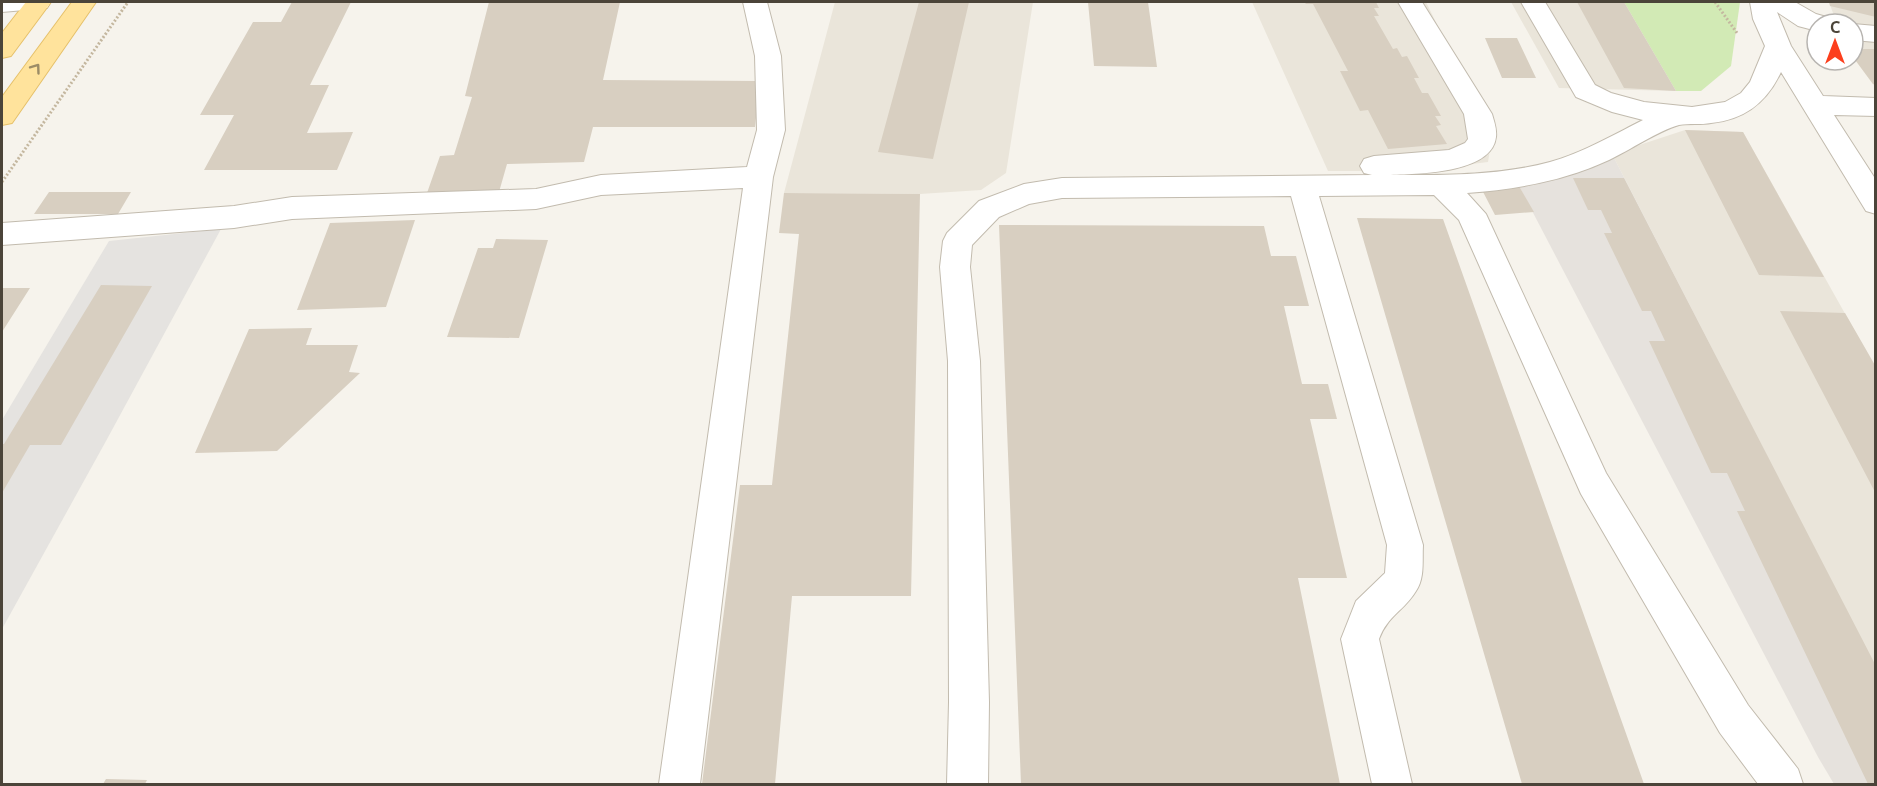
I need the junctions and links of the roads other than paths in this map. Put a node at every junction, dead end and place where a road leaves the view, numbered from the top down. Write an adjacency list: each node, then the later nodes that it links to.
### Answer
1 (38, 2): 8 (street); 11 (main road)
2 (84, 2): 14 (main road, one-way to 2)
3 (754, 2): 17 (street)
4 (1410, 2): 16 (street)
5 (1533, 2): 15 (street)
6 (1762, 2): 10 (street)
7 (1778, 2): 9 (street)
8 (2, 4)
9 (1805, 19)
10 (1778, 46): 12 (street); 15 (street)
11 (2, 50)
12 (1814, 105): 13 (street); 20 (street)
13 (1875, 107)
14 (2, 116)
15 (1673, 117): 18 (street)
16 (1371, 166)
17 (759, 177): 21 (street); 22 (street)
18 (1441, 185): 19 (street); 25 (street)
19 (1302, 186): 23 (street); 24 (street)
20 (1875, 204)
21 (2, 234)
22 (679, 784)
23 (967, 784)
24 (1392, 784)
25 (1783, 784)

